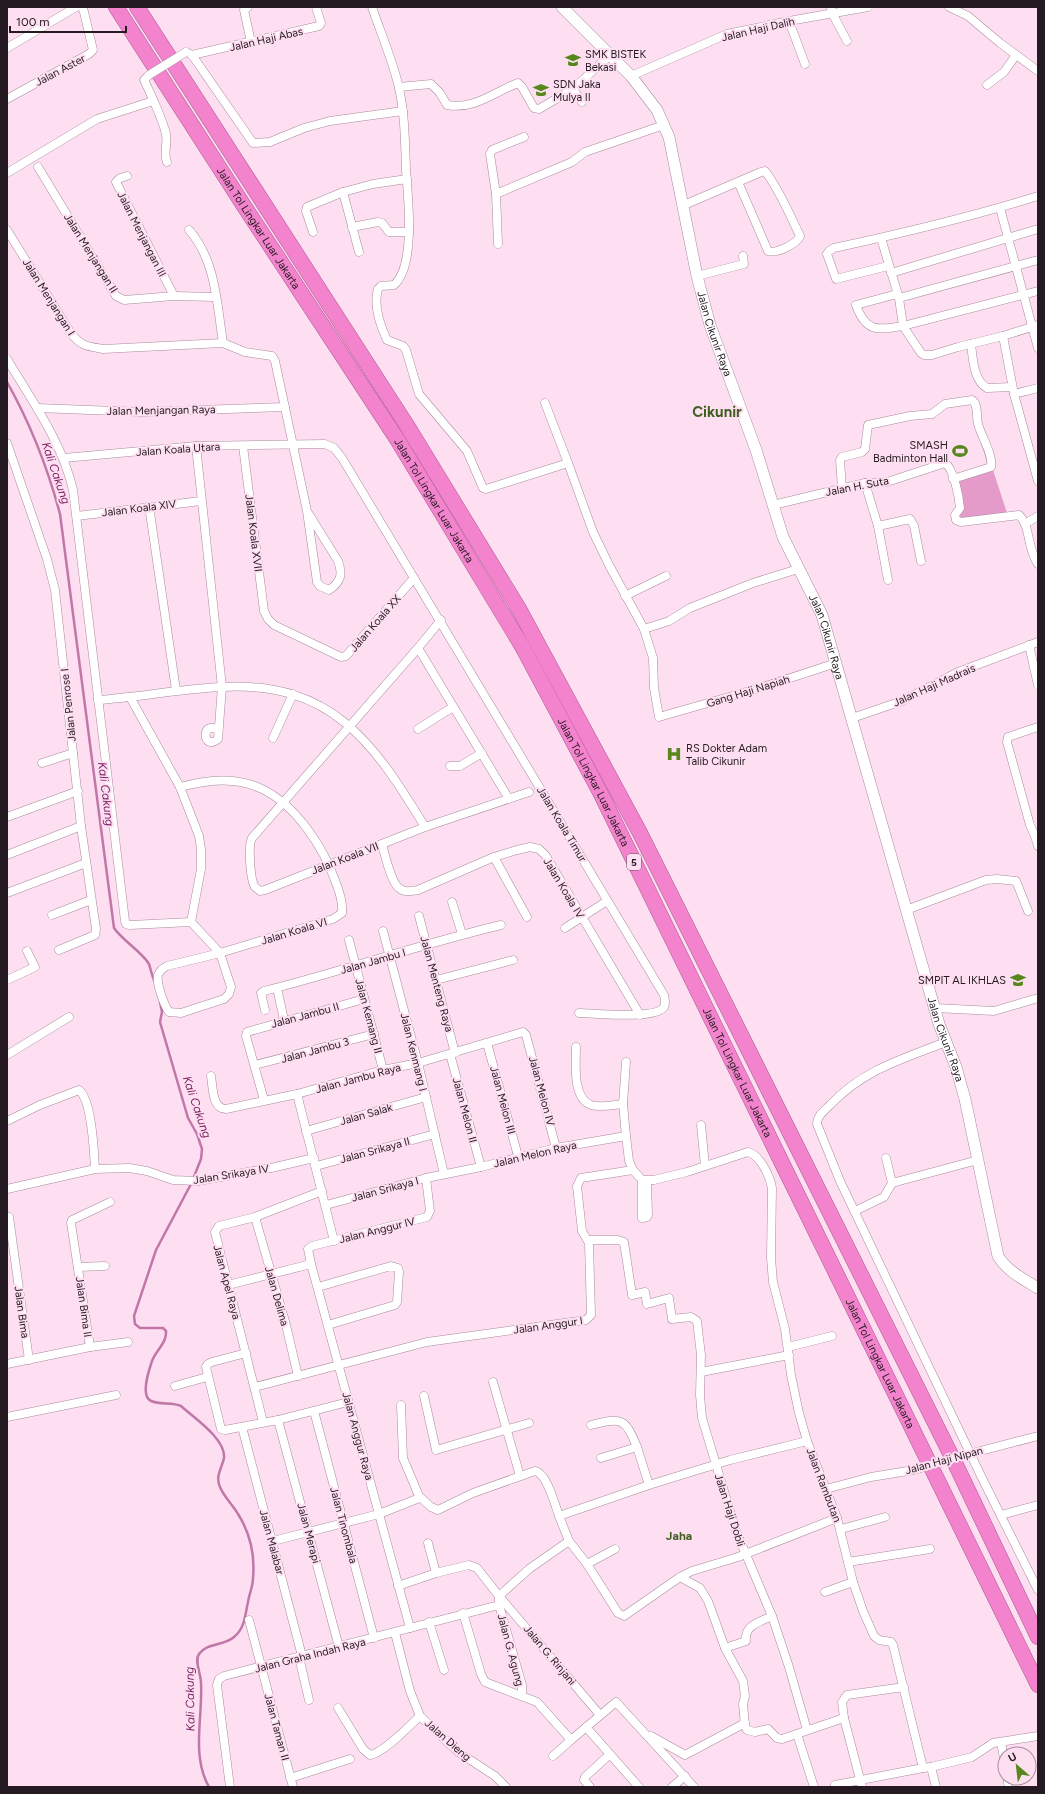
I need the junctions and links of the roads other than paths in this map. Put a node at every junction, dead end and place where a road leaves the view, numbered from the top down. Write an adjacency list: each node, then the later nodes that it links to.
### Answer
1 (76, 7): 15 (street)
2 (82, 7): 25 (street, Jalan Aster)
3 (116, 7): 298 (highway, Jalan Tol Lingkar Luar Jakarta / 5)
4 (137, 7): 291 (highway, Jalan Tol Lingkar Luar Jakarta / 5)
5 (248, 7): 14 (street)
6 (316, 7): 14 (street, Jalan Haji Abas)
7 (372, 7): 23 (street)
8 (562, 7): 17 (street, Jalan Cikunir Raya)
9 (868, 7): 11 (street, Jalan Haji Dalih)
10 (948, 7): 18 (street)
11 (831, 10): 12 (street, Jalan Haji Dalih); 13 (street)
12 (789, 21): 19 (street); 21 (street, Jalan Haji Dalih)
13 (847, 41)
14 (251, 42): 16 (street, Jalan Haji Abas)
15 (7, 48)
16 (189, 54): 26 (street, Jalan Haji Abas, bridge); 28 (street)
17 (610, 55): 21 (street, Jalan Cikunir Raya); 24 (street)
18 (1016, 55): 20 (street); 22 (street)
19 (805, 64)
20 (1038, 71)
21 (631, 76): 29 (street, Jalan Cikunir Raya)
22 (987, 85)
23 (399, 87): 24 (street); 28 (street)
24 (573, 89): 27 (street)
25 (7, 99)
26 (153, 101): 31 (street); 33 (street)
27 (582, 102)
28 (403, 111): 35 (street)
29 (664, 125): 38 (street); 40 (street, Jalan Cikunir Raya)
30 (524, 137): 38 (street)
31 (167, 162)
32 (38, 166): 59 (street, Jalan Menjangan II)
33 (7, 173)
34 (127, 176): 59 (street, Jalan Menjangan III)
35 (407, 179): 37 (street); 47 (street)
36 (738, 182): 36 (street); 40 (street)
37 (343, 192): 42 (street); 46 (street)
38 (496, 194): 50 (street)
39 (1038, 196): 41 (street)
40 (684, 205): 56 (street, Jalan Cikunir Raya)
41 (1000, 208): 48 (street); 49 (street)
42 (352, 227): 47 (street); 51 (street)
43 (1038, 229): 49 (street)
44 (7, 230): 65 (street, Jalan Menjangan I)
45 (189, 230): 61 (street)
46 (313, 232)
47 (409, 232): 79 (street)
48 (881, 238): 55 (street); 55 (street)
49 (1007, 239): 54 (street); 55 (street)
50 (498, 244)
51 (360, 252)
52 (743, 256): 56 (street)
53 (1038, 260): 54 (street)
54 (1015, 266): 58 (street); 60 (street)
55 (890, 269): 60 (street)
56 (697, 276): 86 (street, Jalan Cikunir Raya)
57 (1038, 291): 58 (street)
58 (1023, 295): 62 (street); 63 (street)
59 (174, 296): 61 (street, Jalan Menjangan II)
60 (898, 296): 62 (street); 62 (street)
61 (216, 297): 65 (street)
62 (903, 326): 66 (street)
63 (1035, 326): 64 (street); 67 (street)
64 (1003, 336): 66 (street); 70 (street)
65 (223, 343): 72 (street)
66 (971, 344): 70 (street)
67 (1038, 348)
68 (7, 359): 73 (street)
69 (1038, 388): 70 (street)
70 (1013, 390): 82 (street)
71 (545, 403): 79 (street)
72 (285, 407): 73 (street, Jalan Menjangan Raya); 75 (street)
73 (37, 408): 78 (street)
74 (7, 443): 80 (street, Jalan Penrose I)
75 (292, 444): 77 (street, Jalan Koala Utara); 88 (street); 97 (street, Jalan Koala Utara)
76 (196, 446): 77 (street, Jalan Koala Utara); 78 (street, Jalan Koala Utara); 85 (street)
77 (243, 446): 100 (street, Jalan Koala XVII)
78 (64, 458): 89 (street)
79 (568, 463): 99 (street)
80 (11, 466): 120 (street, Jalan Penrose I)
81 (954, 479): 83 (street, Jalan H. Suta); 84 (street); 91 (street)
82 (1038, 481)
83 (865, 483): 84 (street, Jalan H. Suta); 92 (street)
84 (842, 488): 86 (street, Jalan H. Suta)
85 (201, 501): 87 (street, Jalan Koala XIV); 108 (street)
86 (773, 505): 95 (street, Jalan Cikunir Raya)
87 (148, 506): 89 (street, Jalan Koala XIV); 109 (street)
88 (307, 511): 88 (street)
89 (77, 516): 112 (street)
90 (1038, 516): 91 (street)
91 (1025, 524): 94 (street)
92 (878, 526): 93 (street); 98 (street)
93 (921, 560)
94 (1038, 564)
95 (798, 569): 102 (street); 106 (street, Jalan Cikunir Raya)
96 (666, 576): 99 (street)
97 (414, 578): 100 (street, Jalan Koala XX); 101 (street, Jalan Koala Timur)
98 (888, 580)
99 (625, 596): 102 (street)
100 (268, 619)
101 (441, 620): 105 (street); 141 (street, Jalan Koala Timur)
102 (644, 629): 106 (street, Gang Haji Napiah)
103 (1038, 642): 104 (street, Jalan Haji Madrais)
104 (1029, 645): 107 (street); 114 (street, Jalan Haji Madrais)
105 (418, 648): 113 (street); 115 (street)
106 (836, 663): 114 (street, Jalan Cikunir Raya)
107 (1038, 685)
108 (222, 687): 109 (street); 110 (street); 118 (street)
109 (176, 690): 111 (street)
110 (292, 694): 115 (street); 119 (street)
111 (130, 697): 112 (street); 124 (street)
112 (98, 700): 149 (street)
113 (454, 707): 117 (street); 121 (street)
114 (852, 718): 143 (street, Jalan Cikunir Raya)
115 (350, 726): 128 (street); 131 (street)
116 (1038, 727): 132 (street)
117 (418, 729)
118 (218, 730)
119 (273, 738)
120 (73, 753): 122 (street); 125 (street, Jalan Penrose I)
121 (482, 753): 123 (street); 127 (street)
122 (42, 763)
123 (450, 766)
124 (180, 787): 128 (street); 149 (street)
125 (78, 790): 129 (street); 130 (street, Jalan Penrose I)
126 (528, 792): 127 (street, Jalan Koala VII)
127 (509, 799): 131 (street, Jalan Koala VII)
128 (283, 802): 138 (street); 138 (street, Jalan Koala VII)
129 (7, 817)
130 (81, 826): 135 (street); 137 (street, Jalan Penrose I)
131 (425, 827): 133 (street, Jalan Koala VII)
132 (1036, 835): 134 (street)
133 (382, 844): 136 (street, Jalan Koala IV); 138 (street, Jalan Koala VII)
134 (1038, 846)
135 (7, 855)
136 (494, 857): 147 (street); 148 (street, Jalan Koala IV)
137 (86, 863): 139 (street); 140 (street, Jalan Penrose I)
138 (330, 864): 158 (street, Jalan Koala VI)
139 (7, 894)
140 (91, 900): 145 (street); 156 (street, Jalan Penrose I)
141 (607, 901): 148 (street); 170 (street, Jalan Koala Timur)
142 (452, 902): 153 (street)
143 (906, 910): 144 (street); 167 (street, Jalan Cikunir Raya)
144 (1028, 911)
145 (52, 915)
146 (419, 916): 155 (street, Jalan Menteng Raya)
147 (527, 917)
148 (582, 917): 151 (street); 170 (street, Jalan Koala IV)
149 (191, 922): 158 (street)
150 (501, 925): 153 (street, Jalan Jambu I)
151 (565, 928)
152 (383, 931): 159 (street, Jalan Kenmang I)
153 (462, 934): 155 (street, Jalan Jambu I)
154 (349, 940): 161 (street, Jalan Kemang II)
155 (426, 945): 159 (street, Jalan Jambu I); 163 (street, Jalan Menteng Raya)
156 (59, 950)
157 (27, 951): 162 (street)
158 (220, 953): 158 (street)
159 (390, 956): 161 (street, Jalan Jambu I); 181 (street, Jalan Kenmang I)
160 (513, 960): 163 (street)
161 (356, 965): 164 (street, Jalan Jambu I); 166 (street, Jalan Kemang II)
162 (7, 980)
163 (436, 980): 178 (street, Jalan Menteng Raya)
164 (277, 988): 168 (street, Jalan Jambu I); 172 (street)
165 (1038, 998): 167 (street)
166 (364, 999): 172 (street, Jalan Jambu II); 173 (street, Jalan Kemang II)
167 (935, 1008): 175 (street, Jalan Cikunir Raya)
168 (265, 1010)
169 (579, 1013): 170 (street)
170 (640, 1015)
171 (69, 1017): 179 (street)
172 (284, 1020): 182 (street, Jalan Jambu II)
173 (374, 1034): 182 (street, Jalan Jambu 3); 183 (street, Jalan Kemang II)
174 (526, 1035): 176 (street, Jalan Jambu Raya); 194 (street, Jalan Melon IV)
175 (946, 1042): 197 (street, Jalan Cikunir Raya); 210 (street)
176 (488, 1043): 178 (street, Jalan Jambu Raya); 195 (street, Jalan Melon III)
177 (576, 1047): 188 (street)
178 (452, 1053): 181 (street, Jalan Jambu Raya); 200 (street, Jalan Melon II)
179 (7, 1055)
180 (626, 1062): 188 (street)
181 (418, 1063): 183 (street, Jalan Jambu Raya); 186 (street, Jalan Kenmang I)
182 (255, 1065): 187 (street)
183 (383, 1070): 185 (street, Jalan Jambu Raya)
184 (211, 1076): 187 (street, Jalan Jambu Raya)
185 (297, 1094): 187 (street, Jalan Jambu Raya); 191 (street)
186 (426, 1097): 191 (street, Jalan Salak); 192 (street, Jalan Kenmang I)
187 (264, 1100)
188 (623, 1104): 193 (street)
189 (7, 1121): 201 (street)
190 (701, 1125): 199 (street)
191 (306, 1131): 198 (street)
192 (435, 1134): 198 (street, Jalan Srikaya II); 203 (street, Jalan Kenmang I)
193 (626, 1136): 194 (street, Jalan Melon Raya); 202 (street)
194 (556, 1148): 195 (street, Jalan Melon Raya)
195 (518, 1156): 200 (street, Jalan Melon Raya)
196 (886, 1158): 205 (street)
197 (978, 1160): 205 (street); 222 (street, Jalan Cikunir Raya)
198 (315, 1162): 201 (street, Jalan Srikaya IV); 207 (street)
199 (705, 1166): 202 (street); 227 (street, Jalan Rambutan)
200 (481, 1167): 203 (street, Jalan Melon Raya)
201 (95, 1169): 206 (street, Jalan Srikaya IV)
202 (633, 1170): 213 (street, Jalan Anggur I)
203 (444, 1174): 204 (street, Jalan Srikaya I)
204 (426, 1178): 209 (street, Jalan Srikaya I); 214 (street, Jalan Anggur IV)
205 (892, 1183): 210 (street)
206 (7, 1189)
207 (322, 1191): 209 (street); 212 (street, Jalan Apel Raya)
208 (110, 1202): 218 (street, Jalan Bima II)
209 (326, 1205): 214 (street)
210 (855, 1211): 253 (street)
211 (9, 1217): 229 (street, Jalan Bima)
212 (255, 1217): 219 (street, Jalan Delima); 220 (street, Jalan Apel Raya)
213 (588, 1240): 231 (street, Jalan Anggur I); 232 (street, Jalan Haji Dobli)
214 (334, 1241): 215 (street, Jalan Anggur IV)
215 (312, 1246): 216 (street, Jalan Anggur Raya)
216 (310, 1264): 219 (street); 221 (street, Jalan Anggur Raya)
217 (105, 1266): 218 (street, Jalan Bima II)
218 (78, 1267): 226 (street, Jalan Bima II)
219 (270, 1274): 220 (street); 233 (street, Jalan Delima)
220 (228, 1285): 228 (street, Jalan Apel Raya)
221 (318, 1287): 223 (street, Jalan Anggur Raya); 223 (street)
222 (1038, 1288)
223 (328, 1325): 231 (street, Jalan Anggur Raya)
224 (832, 1336): 227 (street)
225 (128, 1342): 226 (street)
226 (90, 1347): 229 (street)
227 (788, 1351): 232 (street); 251 (street, Jalan Rambutan)
228 (246, 1353): 234 (street); 237 (street, Jalan Apel Raya)
229 (29, 1360): 230 (street)
230 (7, 1364)
231 (339, 1366): 233 (street, Jalan Anggur I); 240 (street, Jalan Anggur Raya)
232 (701, 1372): 255 (street, Jalan Haji Dobli)
233 (298, 1376): 237 (street, Jalan Anggur I)
234 (208, 1377): 236 (street); 248 (street)
235 (492, 1382): 249 (street)
236 (175, 1386)
237 (255, 1387): 245 (street, Jalan Apel Raya)
238 (116, 1395): 243 (street)
239 (424, 1396): 249 (street)
240 (348, 1402): 242 (street); 261 (street, Jalan Anggur Raya)
241 (400, 1405): 259 (street)
242 (314, 1411): 244 (street); 266 (street, Jalan Tinombala)
243 (7, 1417)
244 (278, 1420): 245 (street); 268 (street, Jalan Merapi)
245 (263, 1422): 248 (street)
246 (529, 1423): 249 (street)
247 (591, 1425): 252 (street)
248 (242, 1427): 269 (street, Jalan Malabar)
249 (507, 1429): 256 (street)
250 (1038, 1436): 253 (street, Jalan Haji Nipan)
251 (807, 1441): 255 (street); 258 (street, Jalan Rambutan)
252 (637, 1447): 254 (street); 257 (street)
253 (968, 1454): 258 (street, Jalan Haji Nipan, bridge); 262 (street)
254 (601, 1458)
255 (716, 1465): 257 (street); 274 (street, Jalan Haji Dobli)
256 (520, 1476): 259 (street); 263 (street)
257 (649, 1485): 263 (street)
258 (826, 1489): 264 (street, Jalan Rambutan)
259 (419, 1496): 261 (street)
260 (1038, 1505): 262 (street)
261 (379, 1514): 266 (street); 280 (street, Jalan Anggur Raya)
262 (1001, 1515): 281 (street)
263 (559, 1516): 270 (street)
264 (837, 1518): 267 (street, Jalan Rambutan); 274 (street)
265 (885, 1518): 267 (street)
266 (344, 1524): 268 (street); 292 (street, Jalan Tinombala)
267 (841, 1529): 275 (street, Jalan Rambutan)
268 (309, 1532): 269 (street); 293 (street, Jalan Merapi)
269 (273, 1541): 295 (street, Jalan Malabar)
270 (570, 1541): 276 (street); 283 (street)
271 (428, 1543): 277 (street)
272 (614, 1549): 276 (street)
273 (930, 1549): 275 (street)
274 (745, 1555): 278 (street); 286 (street, Jalan Haji Dobli)
275 (848, 1562): 279 (street, Jalan Rambutan)
276 (587, 1564): 278 (street)
277 (436, 1573): 280 (street, Jalan G. Rinjani); 283 (street, Jalan G. Rinjani)
278 (680, 1577): 294 (street)
279 (852, 1582): 282 (street); 299 (street, Jalan Rambutan)
280 (398, 1586): 289 (street, Jalan Anggur Raya)
281 (1038, 1590)
282 (825, 1592)
283 (499, 1596): 284 (street); 303 (street, Jalan G. Rinjani)
284 (498, 1605): 285 (street, Jalan Graha Indah Raya); 300 (street, Jalan G. Agung)
285 (463, 1613): 288 (street, Jalan Graha Indah Raya); 300 (street)
286 (772, 1616): 294 (street); 308 (street, Jalan Haji Dobli)
287 (248, 1620): 296 (street, Jalan Taman II)
288 (429, 1622): 289 (street, Jalan Graha Indah Raya); 297 (street)
289 (410, 1628): 290 (street, Jalan Graha Indah Raya)
290 (395, 1633): 292 (street, Jalan Graha Indah Raya); 304 (street, Jalan Dieng)
291 (1038, 1637)
292 (374, 1638): 293 (street, Jalan Graha Indah Raya)
293 (339, 1647): 295 (street, Jalan Graha Indah Raya)
294 (725, 1648): 306 (street)
295 (301, 1657): 296 (street, Jalan Graha Indah Raya); 301 (street, Jalan Malabar)
296 (261, 1668): 320 (street, Jalan Taman II); 323 (street, Jalan Graha Indah Raya)
297 (444, 1670)
298 (1038, 1685)
299 (904, 1687): 305 (street); 318 (street, Jalan Rambutan)
300 (522, 1695): 312 (street)
301 (309, 1700)
302 (338, 1708): 304 (street)
303 (600, 1715): 307 (street); 309 (street)
304 (420, 1716): 325 (street, Jalan Dieng)
305 (844, 1718): 308 (street); 321 (street)
306 (745, 1723): 309 (street); 310 (street)
307 (586, 1727): 312 (street); 315 (street)
308 (806, 1730): 310 (street)
309 (644, 1733): 319 (street)
310 (797, 1734): 330 (street)
311 (1038, 1736): 313 (street)
312 (571, 1740): 316 (street)
313 (1001, 1742): 314 (street); 318 (street)
314 (1002, 1746)
315 (610, 1755): 326 (street); 327 (street)
316 (553, 1756)
317 (350, 1759): 320 (street)
318 (927, 1768): 321 (street); 331 (street, Jalan Rambutan)
319 (685, 1776): 328 (street); 329 (street)
320 (290, 1778): 324 (street, Jalan Taman II)
321 (862, 1784): 322 (street)
322 (835, 1785)
323 (230, 1787)
324 (293, 1787)
325 (506, 1787)
326 (590, 1787)
327 (639, 1787)
328 (672, 1787)
329 (694, 1787)
330 (814, 1787)
331 (936, 1787)

